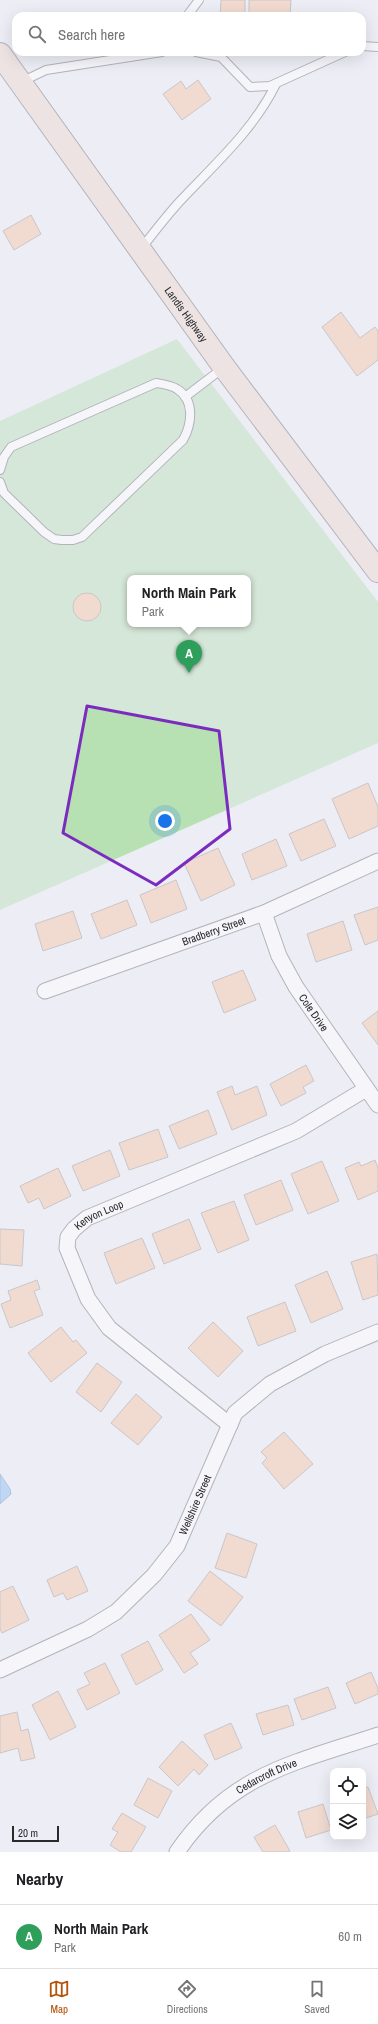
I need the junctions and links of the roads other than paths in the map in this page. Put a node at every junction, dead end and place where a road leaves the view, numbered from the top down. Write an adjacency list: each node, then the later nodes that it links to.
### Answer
1 (199, 0): 2 (lane)
2 (190, 12)
3 (366, 46): 4 (lane)
4 (378, 47)
5 (0, 54): 9 (main road, Landis Highway)
6 (136, 56): 9 (lane)
7 (216, 56): 10 (lane)
8 (336, 56): 10 (lane)
9 (21, 82): 11 (main road, Landis Highway)
10 (276, 84): 11 (lane)
11 (140, 250): 12 (main road, Landis Highway)
12 (224, 368): 13 (lane); 16 (main road, Landis Highway)
13 (185, 397): 14 (lane); 15 (lane)
14 (0, 470)
15 (0, 482)
16 (378, 571)
17 (378, 861): 18 (street, Bradberry Street)
18 (264, 913): 19 (street, Bradberry Street); 20 (street, Cole Drive)
19 (45, 991)
20 (366, 1089): 21 (street, Cole Drive); 23 (street, Kenyon Loop)
21 (378, 1105)
22 (378, 1332): 23 (street, Wellshire Street)
23 (230, 1425): 24 (street, Wellshire Street)
24 (0, 1670)
25 (378, 1735): 26 (street, Cedarcroft Drive)
26 (177, 1852)

